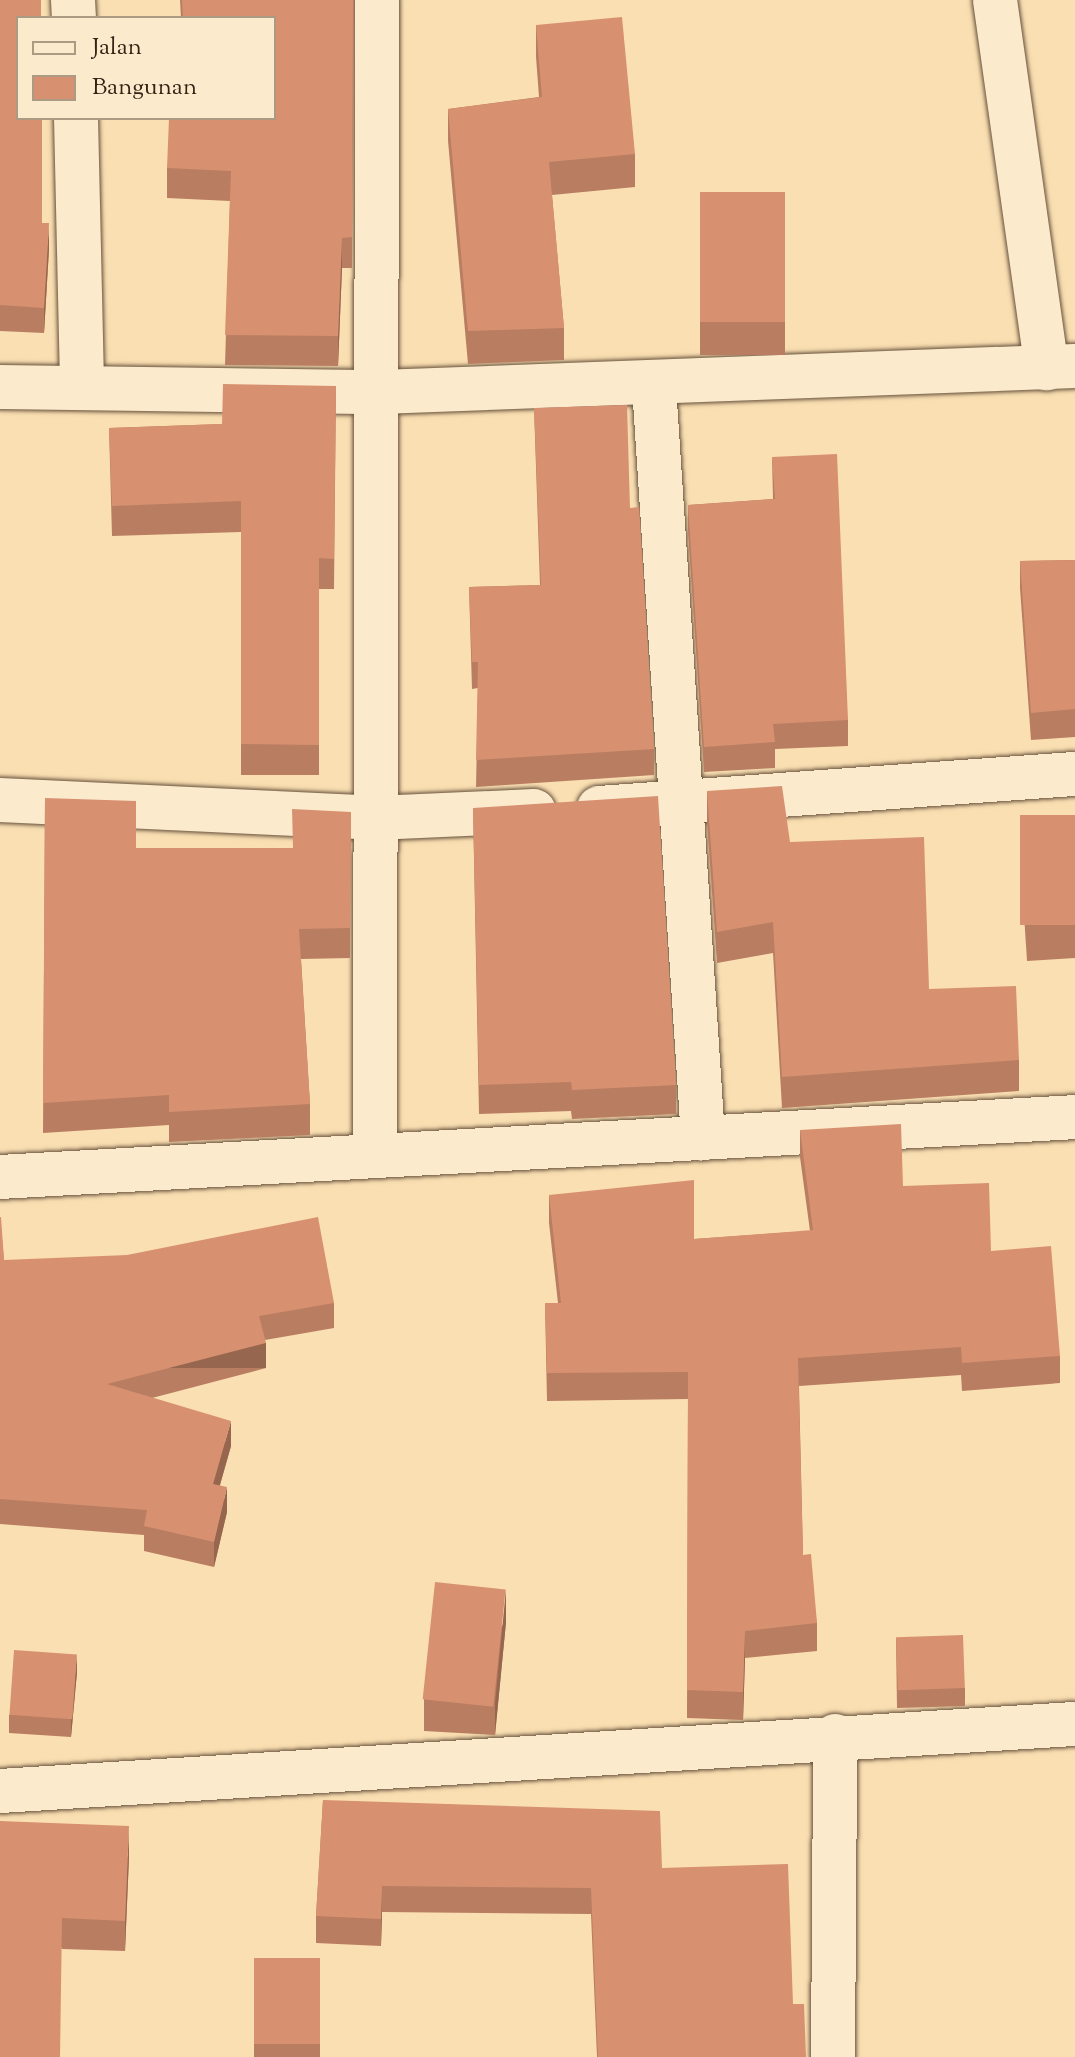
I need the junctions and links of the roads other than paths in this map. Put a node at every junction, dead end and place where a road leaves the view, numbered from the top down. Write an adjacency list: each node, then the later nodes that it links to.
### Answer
1 (377, 0): 8 (street)
2 (995, 0): 4 (street)
3 (76, 120): 7 (street)
4 (1061, 367): 5 (street)
5 (654, 386): 8 (street); 11 (street)
6 (0, 387): 7 (street)
7 (82, 387): 8 (street)
8 (380, 392): 12 (street)
9 (1075, 774): 11 (street)
10 (0, 800): 12 (street)
11 (679, 804): 12 (street); 14 (street)
12 (375, 818): 15 (street)
13 (1075, 1117): 14 (street)
14 (703, 1138): 15 (street)
15 (375, 1152): 16 (street)
16 (0, 1177)
17 (1075, 1724): 18 (street)
18 (835, 1736): 19 (street); 20 (street)
19 (0, 1791)
20 (833, 2057)

